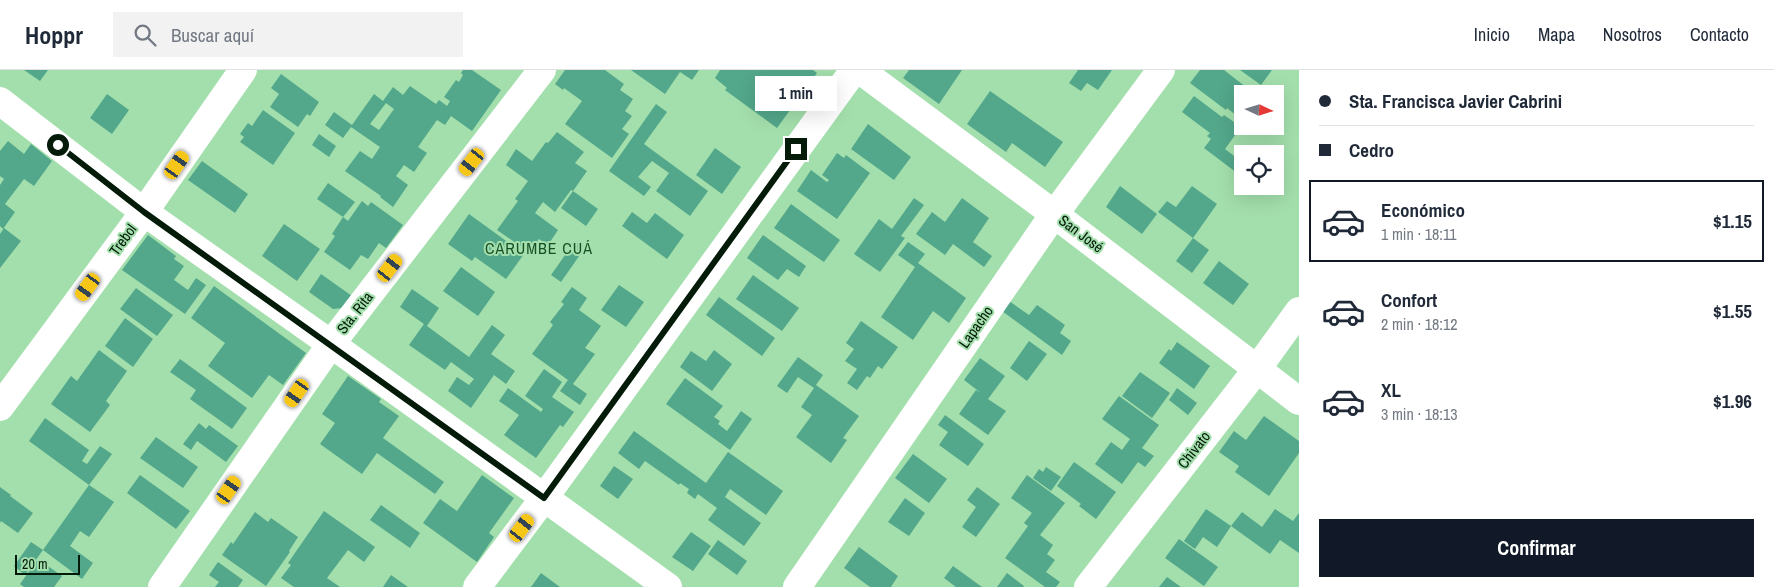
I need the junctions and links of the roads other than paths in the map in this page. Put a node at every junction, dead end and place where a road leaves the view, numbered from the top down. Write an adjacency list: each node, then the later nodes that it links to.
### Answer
1 (243, 70): 7 (street, Trebol)
2 (542, 70): 10 (street, Sta. Rita)
3 (854, 70): 14 (street)
4 (860, 70): 8 (street, San José)
5 (1161, 70): 8 (street, Lapacho)
6 (0, 101): 7 (street)
7 (144, 212): 10 (street); 13 (street, Trebol)
8 (1054, 214): 11 (street, San José); 18 (street, Lapacho)
9 (1299, 311): 11 (street, Chivato)
10 (331, 344): 14 (street); 15 (street, Sta. Rita)
11 (1257, 369): 12 (street, San José); 19 (street, Chivato)
12 (1299, 401)
13 (0, 407)
14 (544, 498): 16 (street); 17 (street)
15 (162, 587)
16 (477, 587)
17 (668, 587)
18 (797, 587)
19 (1088, 587)

